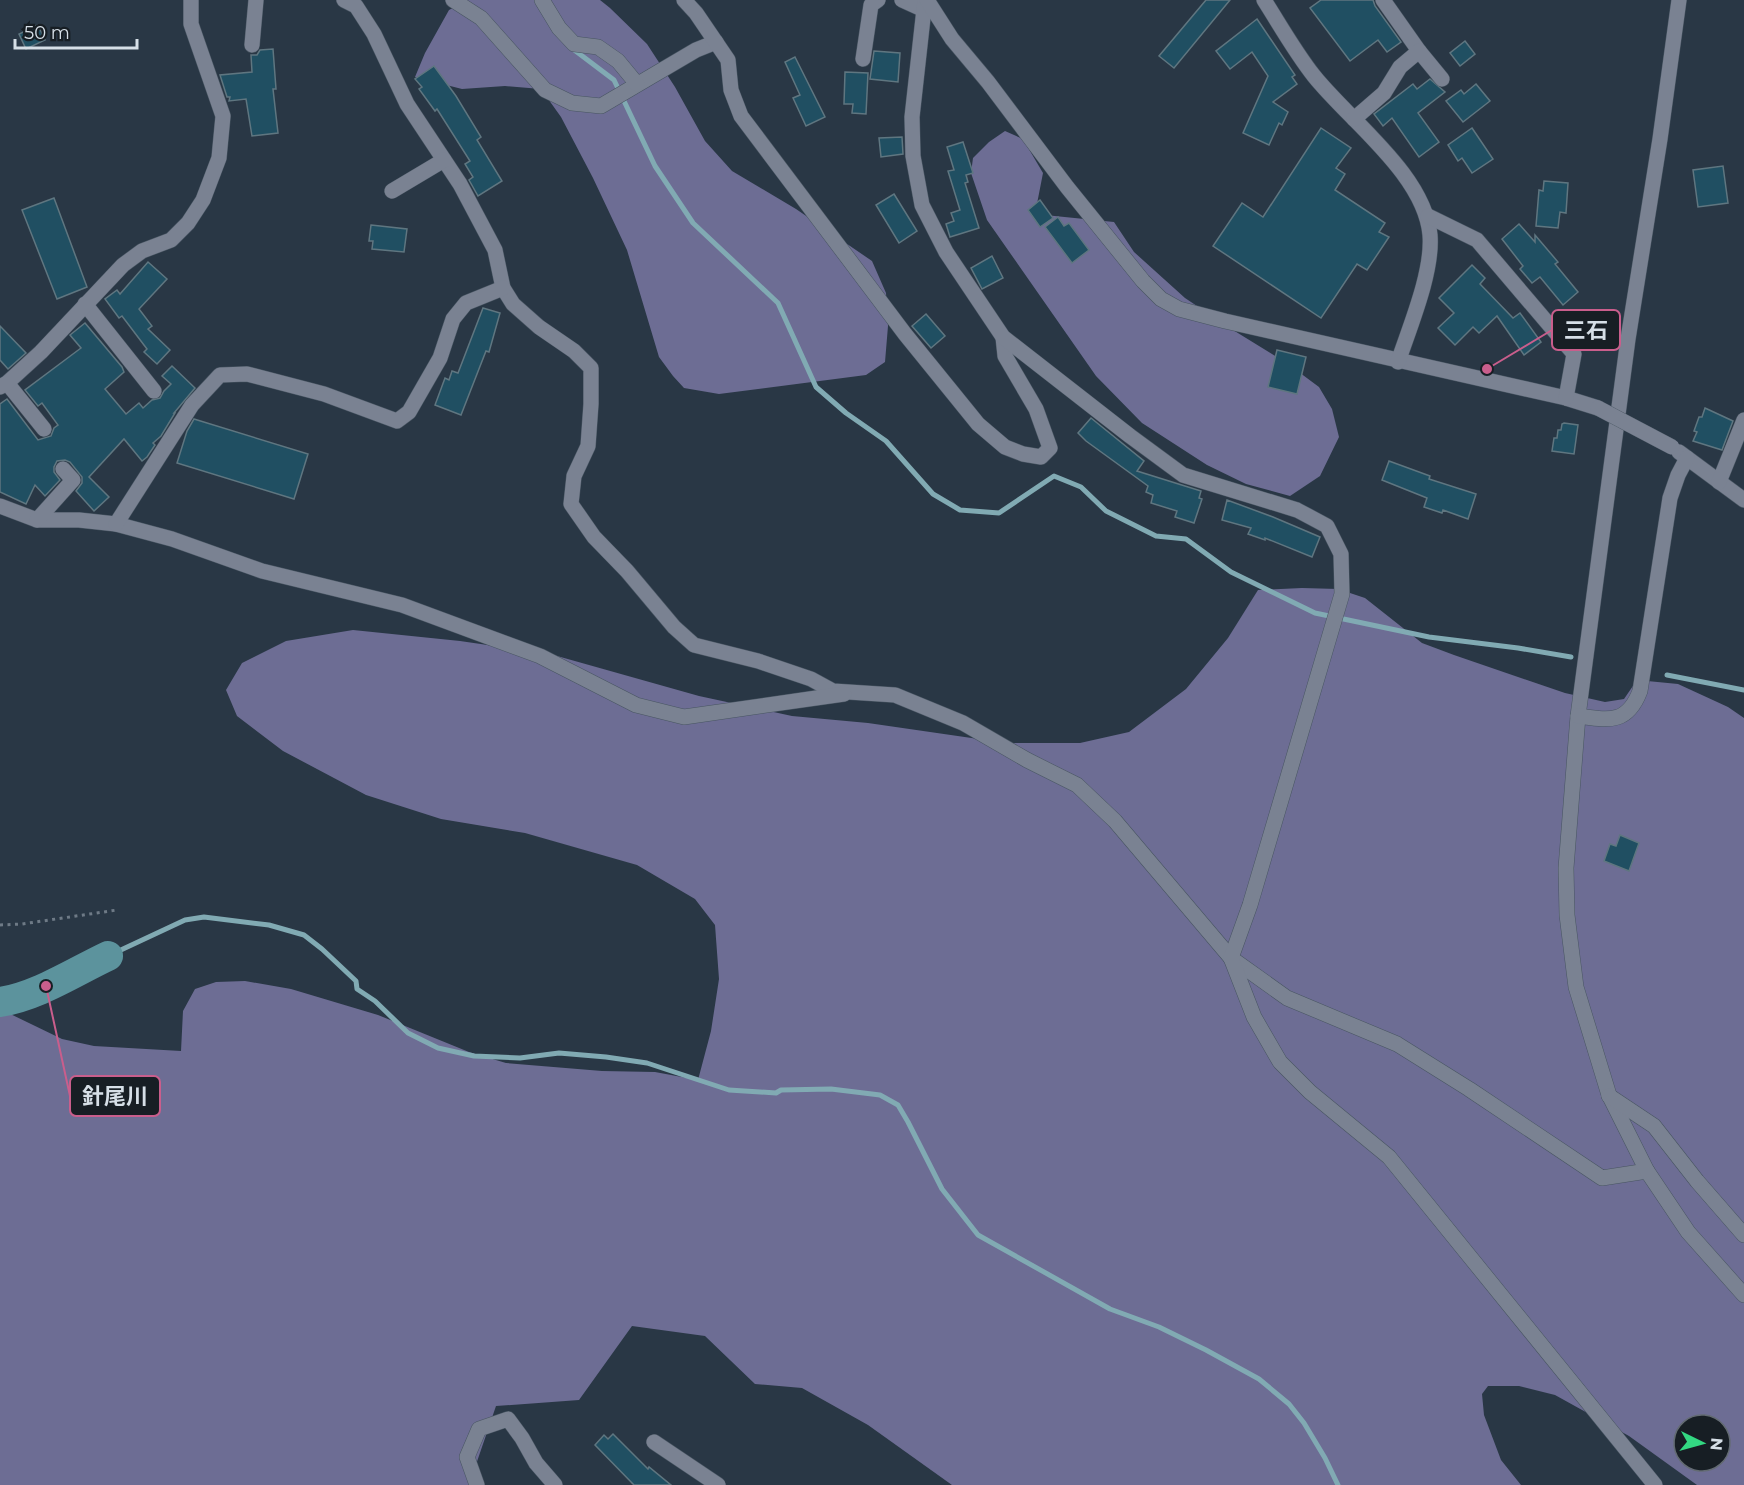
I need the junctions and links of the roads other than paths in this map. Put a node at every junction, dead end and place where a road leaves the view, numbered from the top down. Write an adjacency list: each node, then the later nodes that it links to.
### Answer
1 (191, 0): 24 (street)
2 (256, 0): 14 (street)
3 (344, 0): 20 (street)
4 (453, 0): 18 (street)
5 (542, 0): 18 (street)
6 (684, 0): 13 (street)
7 (878, 0): 16 (street)
8 (902, 0): 12 (street)
9 (1263, 0): 19 (street)
10 (1383, 0): 15 (street)
11 (1678, 0): 41 (street)
12 (925, 3): 25 (street); 26 (street)
13 (716, 42): 18 (street); 25 (street)
14 (252, 45)
15 (1419, 51): 17 (street); 19 (street)
16 (863, 59)
17 (1442, 79)
18 (634, 85)
19 (1354, 119): 22 (street)
20 (444, 160): 21 (street); 23 (street)
21 (392, 191)
22 (1428, 216): 26 (street); 29 (street)
23 (503, 288): 39 (street); 40 (street)
24 (85, 304): 27 (street); 28 (street)
25 (1003, 338): 42 (street)
26 (1398, 362): 29 (street)
27 (4, 385): 31 (street)
28 (154, 391)
29 (1566, 398): 33 (street, bridge)
30 (1744, 420): 32 (street)
31 (44, 429)
32 (1741, 435): 35 (street)
33 (1687, 458): 35 (street); 41 (street)
34 (63, 469): 38 (street)
35 (1731, 485): 36 (street)
36 (1744, 500)
37 (0, 506): 38 (street)
38 (37, 520): 39 (street)
39 (116, 524): 40 (street)
40 (859, 692): 42 (street)
41 (1578, 716): 43 (street)
42 (1232, 957): 44 (street); 51 (street)
43 (1609, 1095): 44 (street); 45 (street)
44 (1647, 1171): 46 (street)
45 (1744, 1235)
46 (1744, 1295)
47 (654, 1442): 50 (street)
48 (477, 1485): 49 (street)
49 (555, 1485)
50 (718, 1485)
51 (1655, 1485)

